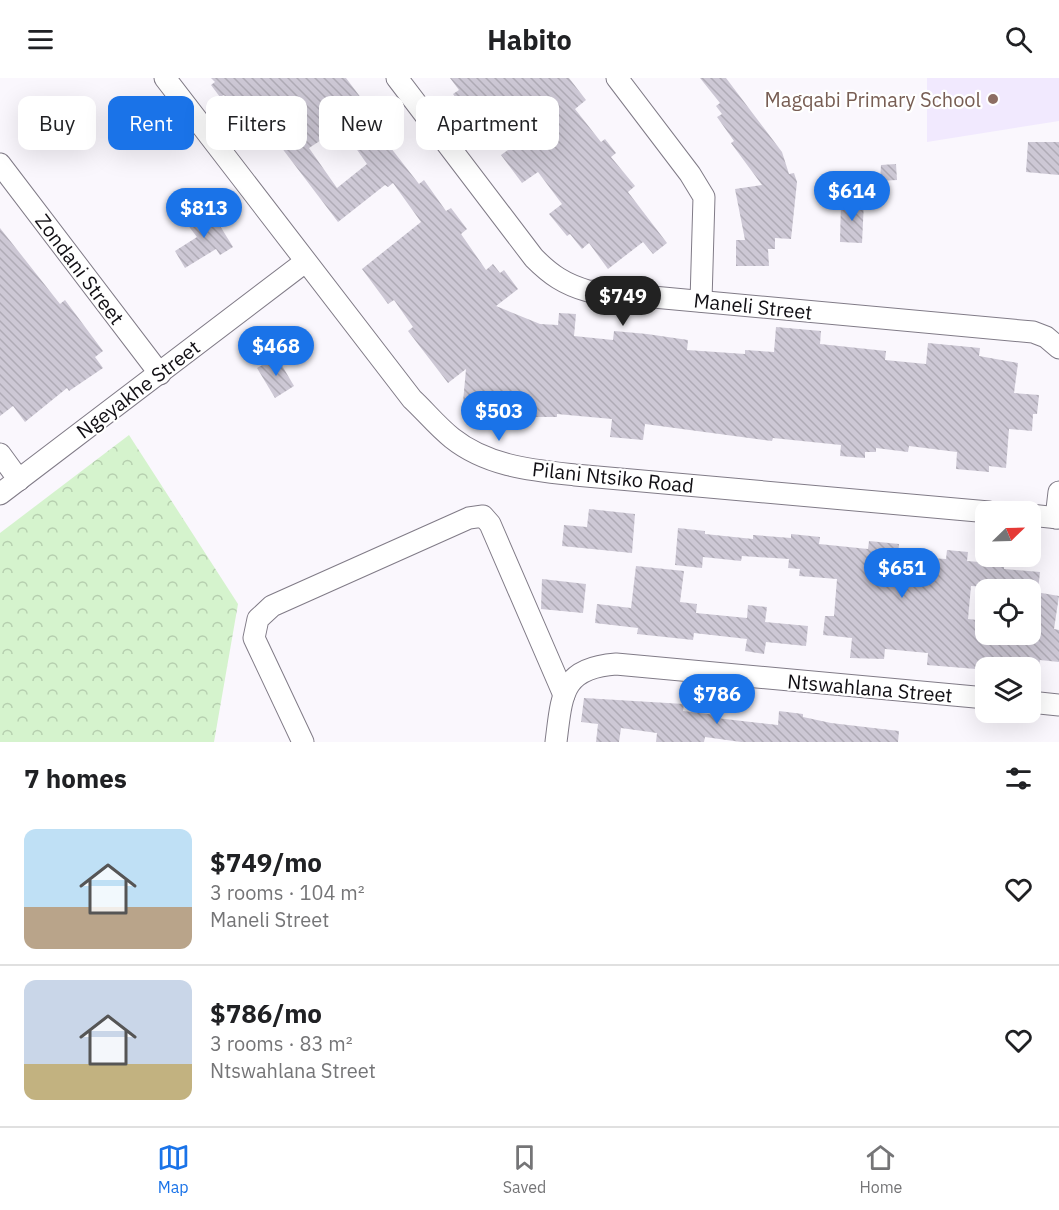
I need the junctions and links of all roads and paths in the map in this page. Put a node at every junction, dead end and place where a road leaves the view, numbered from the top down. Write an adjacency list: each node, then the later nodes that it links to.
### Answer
1 (165, 78): 5 (street, Pilani Ntsiko Road)
2 (397, 78): 6 (street, Maneli Street)
3 (617, 78): 6 (street)
4 (0, 164): 8 (street, Zondani Street)
5 (305, 262): 8 (street, Ngeyakhe Street); 13 (street, Pilani Ntsiko Road)
6 (701, 301): 7 (street, Maneli Street)
7 (1059, 348)
8 (160, 374): 10 (street, Ngeyakhe Street)
9 (0, 454): 10 (street)
10 (19, 480): 12 (street, Ngeyakhe Street)
11 (1059, 492): 15 (street)
12 (0, 495)
13 (975, 511)
14 (1041, 516): 15 (street)
15 (1058, 518)
16 (564, 695): 17 (street, Ntswahlana Street); 20 (street); 21 (street, Ntswahlana Street)
17 (975, 697)
18 (1041, 703): 19 (street)
19 (1059, 705)
20 (303, 742)
21 (556, 742)

